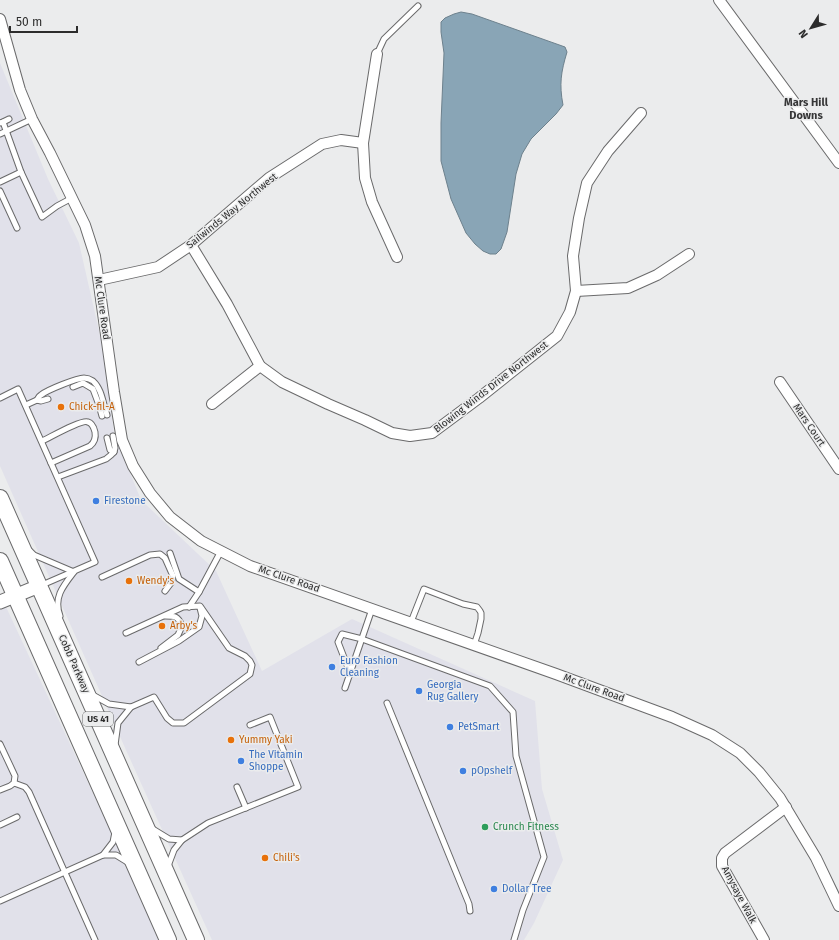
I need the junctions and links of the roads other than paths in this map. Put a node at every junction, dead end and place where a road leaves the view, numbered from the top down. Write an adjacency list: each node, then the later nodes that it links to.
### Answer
1 (720, 0): 12 (street)
2 (418, 6): 4 (lane)
3 (0, 19): 7 (street, Mc Clure Road)
4 (377, 54): 11 (street)
5 (641, 113): 22 (street, Blowing Winds Drive Northwest)
6 (9, 119): 8 (lane)
7 (32, 119): 9 (lane); 16 (street, Mc Clure Road)
8 (1, 123): 9 (lane)
9 (7, 131): 10 (lane); 13 (lane)
10 (0, 134)
11 (363, 143): 18 (street, Sailwinds Way Northwest); 20 (street)
12 (839, 163)
13 (21, 172): 14 (lane); 16 (lane)
14 (0, 182)
15 (0, 191): 17 (lane)
16 (72, 198): 21 (street, Mc Clure Road)
17 (17, 228)
18 (191, 245): 21 (street, Sailwinds Way Northwest); 23 (street, Blowing Winds Drive Northwest)
19 (689, 254): 22 (street)
20 (397, 257)
21 (99, 280): 38 (street, Mc Clure Road)
22 (576, 291): 23 (street, Blowing Winds Drive Northwest)
23 (260, 366): 29 (street)
24 (780, 382): 34 (street, Mars Court)
25 (73, 387): 28 (lane)
26 (0, 398): 30 (lane)
27 (48, 399): 28 (lane)
28 (38, 400): 30 (lane)
29 (212, 404)
30 (26, 405): 32 (lane)
31 (110, 437): 35 (lane)
32 (42, 441): 33 (lane); 33 (lane)
33 (51, 462): 35 (lane)
34 (839, 468)
35 (58, 478): 41 (lane)
36 (0, 498): 37 (main road, Cobb Parkway / US 41)
37 (16, 535): 41 (lane); 43 (main road, Cobb Parkway / US 41)
38 (221, 551): 45 (lane); 50 (street, Mc Clure Road)
39 (170, 553): 45 (lane)
40 (0, 561): 46 (main road, US 41)
41 (74, 572): 43 (lane); 53 (lane)
42 (102, 577): 44 (lane)
43 (39, 586): 46 (street); 61 (main road, Cobb Parkway / US 41)
44 (165, 591)
45 (199, 592): 49 (lane)
46 (16, 595): 47 (street); 75 (main road, US 41)
47 (0, 602)
48 (200, 606): 49 (lane); 57 (lane); 63 (lane)
49 (189, 607): 51 (lane)
50 (372, 609): 52 (street, Mc Clure Road); 55 (lane)
51 (162, 616): 54 (lane); 57 (lane)
52 (410, 622): 56 (street, Mc Clure Road); 56 (lane)
53 (63, 624)
54 (126, 633)
55 (362, 638): 59 (lane); 59 (lane); 87 (lane)
56 (474, 645): 70 (street, Mc Clure Road)
57 (156, 653): 58 (lane)
58 (139, 662)
59 (350, 673): 60 (lane)
60 (345, 688)
61 (86, 690): 63 (lane); 66 (main road, Cobb Parkway / US 41)
62 (387, 703): 83 (lane)
63 (131, 707): 66 (lane)
64 (250, 725): 71 (lane)
65 (0, 744): 67 (lane)
66 (114, 754): 73 (main road, Cobb Parkway / US 41)
67 (14, 783): 69 (lane); 79 (lane)
68 (237, 787): 71 (lane)
69 (0, 790)
70 (786, 807): 82 (street, Mc Clure Road); 88 (street, Amysaye Walk)
71 (246, 808): 76 (lane)
72 (17, 817): 74 (lane)
73 (145, 824): 76 (lane); 80 (main road, Cobb Parkway / US 41)
74 (0, 825)
75 (117, 825): 77 (lane); 78 (main road, US 41)
76 (182, 840): 80 (lane)
77 (103, 854): 78 (lane); 79 (lane)
78 (136, 868): 84 (main road, US 41)
79 (64, 872): 81 (lane); 85 (lane)
80 (166, 873): 86 (main road, Cobb Parkway / US 41)
81 (0, 900)
82 (839, 906)
83 (470, 911)
84 (166, 938)
85 (95, 940)
86 (196, 940)
87 (514, 940)
88 (764, 940)

